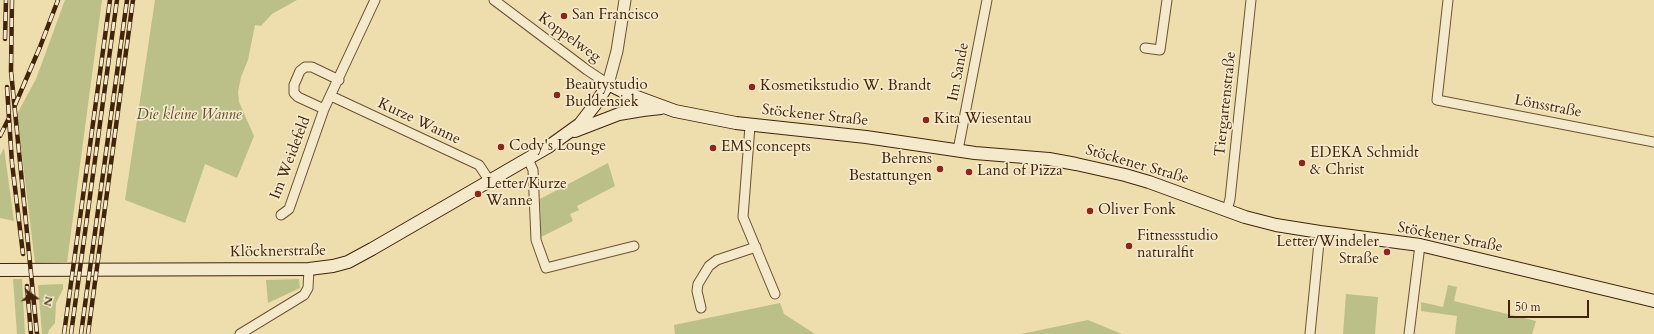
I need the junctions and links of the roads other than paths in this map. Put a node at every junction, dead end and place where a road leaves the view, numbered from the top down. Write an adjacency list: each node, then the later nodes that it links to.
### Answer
1 (375, 0): 9 (street, Im Weidefeld)
2 (494, 0): 10 (street, Koppelweg)
3 (625, 0): 10 (street)
4 (987, 0): 17 (street, Im Sande)
5 (1166, 0): 8 (street)
6 (1251, 0): 20 (street, Tiergartenstraße)
7 (1448, 0): 16 (street, Lönsstraße)
8 (1145, 48)
9 (339, 80): 11 (street, Im Weidefeld); 13 (street, Im Weidefeld)
10 (608, 84): 12 (main road, Stöckener Straße); 15 (main road)
11 (331, 96): 13 (street, Im Weidefeld); 19 (street, Kurze Wanne)
12 (664, 108): 14 (main road, Stöckener Straße); 15 (main road)
13 (324, 109): 21 (street, Im Weidefeld)
14 (750, 126): 17 (main road, Stöckener Straße); 25 (street)
15 (568, 133): 18 (main road, Klöcknerstraße)
16 (1654, 142)
17 (958, 150): 20 (main road, Stöckener Straße)
18 (528, 159): 19 (main road, Klöcknerstraße); 24 (street)
19 (489, 180): 26 (main road, Klöcknerstraße)
20 (1227, 210): 22 (main road, Stöckener Straße)
21 (281, 215)
22 (1320, 232): 23 (main road, Stöckener Straße); 32 (street)
23 (1420, 245): 29 (main road, Stöckener Straße); 33 (street)
24 (634, 246)
25 (756, 247): 28 (street); 30 (street)
26 (309, 269): 27 (main road, Klöcknerstraße); 31 (street)
27 (0, 270)
28 (775, 294)
29 (1654, 301)
30 (701, 308)
31 (240, 334)
32 (1310, 334)
33 (1409, 334)

